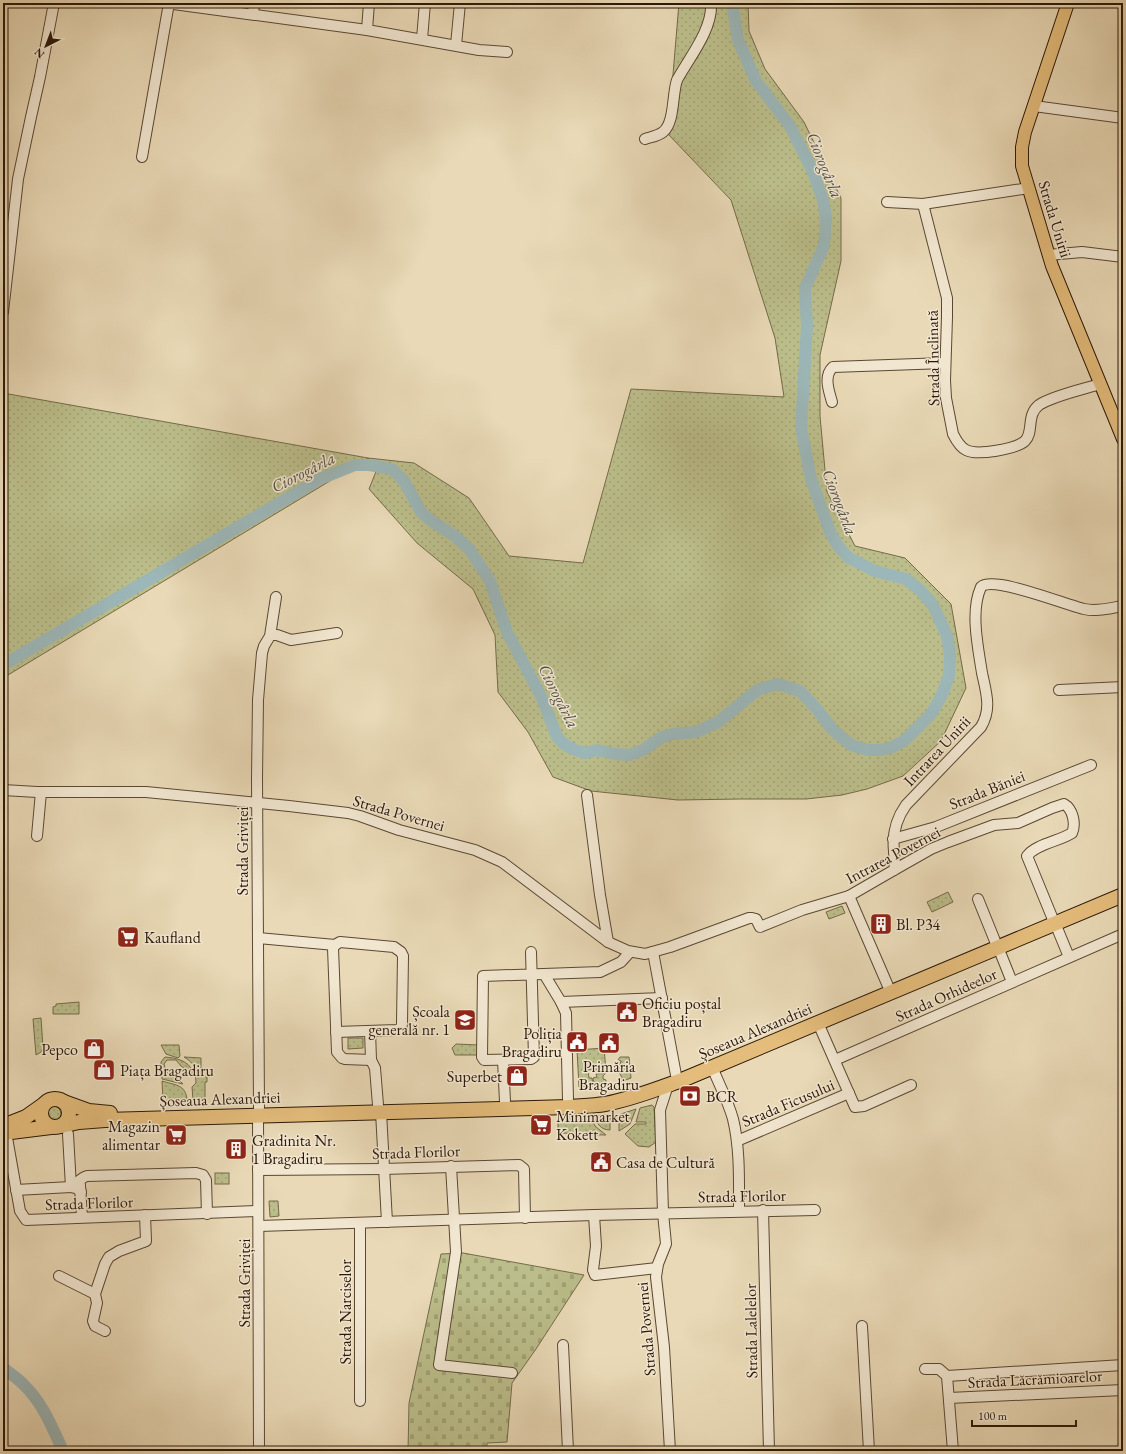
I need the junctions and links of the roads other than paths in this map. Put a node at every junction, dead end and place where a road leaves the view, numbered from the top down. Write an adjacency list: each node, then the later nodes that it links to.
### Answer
1 (54, 3): 25 (street)
2 (166, 3): 3 (street)
3 (169, 3): 10 (street); 19 (street)
4 (254, 3): 11 (street)
5 (369, 3): 12 (street)
6 (425, 3): 13 (street)
7 (460, 3): 14 (street)
8 (711, 3): 18 (street)
9 (1068, 3): 16 (main road, Strada Unirii)
10 (201, 5): 11 (street)
11 (253, 14): 12 (street)
12 (367, 30): 13 (street)
13 (422, 39): 14 (street)
14 (456, 45): 15 (street)
15 (508, 52)
16 (1034, 106): 17 (street); 20 (main road, Strada Unirii)
17 (1123, 118)
18 (645, 139)
19 (142, 157)
20 (1029, 188): 22 (street); 23 (main road, Strada Unirii)
21 (887, 202): 22 (street)
22 (923, 204): 26 (street, Strada Înclinată)
23 (1048, 255): 24 (street); 27 (main road, Strada Unirii)
24 (1123, 257)
25 (3, 312)
26 (945, 363): 27 (street, Strada Înclinată); 28 (street)
27 (1100, 384): 29 (main road, Strada Unirii)
28 (832, 402)
29 (1123, 439)
30 (276, 596): 33 (street, Strada Griviței)
31 (1123, 606): 42 (street, Intrarea Unirii)
32 (337, 633): 33 (street)
33 (271, 635): 40 (street, Strada Griviței)
34 (1123, 687): 35 (street)
35 (1059, 690)
36 (1091, 765): 42 (street, Strada Băniei)
37 (3, 790): 38 (street, Strada Povernei)
38 (41, 792): 40 (street, Strada Povernei); 41 (street)
39 (587, 795): 51 (street)
40 (257, 803): 50 (street, Strada Griviței); 51 (street, Strada Povernei)
41 (37, 836)
42 (893, 839): 43 (street)
43 (894, 870): 46 (street, Intrarea Povernei); 48 (street, Intrarea Povernei)
44 (1123, 887): 48 (highway, Șoseaua Alexandriei)
45 (1123, 895): 48 (highway, Șoseaua Alexandriei)
46 (850, 896): 56 (street, Intrarea Povernei); 61 (street)
47 (978, 899): 52 (street)
48 (1054, 920): 52 (highway, Șoseaua Alexandriei); 57 (street)
49 (1123, 934): 57 (street, Strada Orhideelor)
50 (258, 938): 53 (street); 81 (street, Strada Griviței)
51 (608, 942): 55 (street, Strada Povernei)
52 (996, 944): 60 (street); 61 (highway, Șoseaua Alexandriei); 64 (highway, Șoseaua Alexandriei)
53 (335, 945): 65 (street); 66 (street)
54 (531, 952): 59 (street)
55 (630, 952): 56 (street, Strada Povernei); 58 (street)
56 (652, 952): 62 (street)
57 (1069, 957): 60 (street, Strada Orhideelor)
58 (544, 974): 59 (street); 63 (street)
59 (532, 975): 68 (street); 68 (street)
60 (1012, 982): 69 (street, Strada Orhideelor)
61 (888, 986): 71 (highway, Șoseaua Alexandriei)
62 (662, 998): 63 (street); 71 (street)
63 (561, 1002): 75 (street)
64 (818, 1023): 69 (street); 70 (highway, Șoseaua Alexandriei)
65 (370, 1031): 66 (street); 67 (street)
66 (336, 1032): 67 (street)
67 (371, 1060): 79 (street)
68 (503, 1060): 77 (street)
69 (835, 1060): 74 (street)
70 (712, 1067): 71 (highway, Șoseaua Alexandriei); 84 (street)
71 (672, 1080): 73 (highway, Șoseaua Alexandriei); 75 (highway, Șoseaua Alexandriei); 80 (street, Strada Povernei)
72 (911, 1085): 74 (street)
73 (647, 1093): 79 (highway, Șoseaua Alexandriei); 80 (street)
74 (849, 1093): 84 (street, Strada Ficusului)
75 (568, 1100): 77 (highway, Șoseaua Alexandriei)
76 (64, 1102): 78 (highway, Șoseaua Alexandriei); 81 (highway, Șoseaua Alexandriei); 82 (highway)
77 (505, 1102): 79 (highway, Șoseaua Alexandriei)
78 (43, 1105): 82 (highway); 83 (highway, Șoseaua Alexandriei)
79 (379, 1108): 81 (highway, Șoseaua Alexandriei); 86 (street)
80 (660, 1110): 96 (street, Strada Povernei)
81 (259, 1112): 82 (highway, Șoseaua Alexandriei); 87 (street, Strada Griviței)
82 (60, 1129): 83 (highway, Șoseaua Alexandriei); 89 (street, Strada Florilor)
83 (4, 1130): 90 (street, Strada Florilor)
84 (737, 1141): 94 (street, Strada Ficusului)
85 (451, 1166): 86 (street, Strada Florilor); 101 (street, Strada Florilor); 102 (street)
86 (383, 1168): 87 (street, Strada Florilor); 103 (street)
87 (258, 1170): 95 (street, Strada Griviței)
88 (80, 1180): 89 (street, Strada Florilor); 91 (street); 97 (street, Strada Florilor)
89 (71, 1187): 90 (street, Strada Florilor); 91 (street)
90 (16, 1190): 100 (street, Strada Florilor)
91 (81, 1192): 100 (street)
92 (763, 1210): 93 (street, Strada Florilor); 94 (street, Strada Florilor); 122 (street, Strada Lalelelor)
93 (814, 1210)
94 (739, 1211): 96 (street, Strada Florilor)
95 (258, 1212): 97 (street, Strada Florilor); 105 (street, Strada Griviței)
96 (663, 1213): 98 (street, Strada Florilor); 106 (street, Strada Povernei)
97 (207, 1214): 99 (street, Strada Florilor)
98 (594, 1215): 101 (street, Strada Florilor); 106 (street)
99 (145, 1216): 100 (street, Strada Florilor); 108 (street)
100 (82, 1217)
101 (526, 1218): 102 (street, Strada Florilor)
102 (455, 1220): 103 (street, Strada Florilor); 114 (street)
103 (387, 1222): 104 (street, Strada Florilor)
104 (360, 1223): 105 (street, Strada Florilor); 118 (street, Strada Narciselor)
105 (258, 1226): 119 (street, Strada Griviței)
106 (657, 1268): 121 (street, Strada Povernei)
107 (59, 1276): 108 (street)
108 (95, 1294): 110 (street)
109 (862, 1326): 123 (street)
110 (105, 1331)
111 (563, 1345): 120 (street)
112 (1123, 1365): 115 (street)
113 (924, 1369): 115 (street, Strada Lăcrămioarelor)
114 (512, 1372)
115 (947, 1376): 117 (street, Strada Lăcrămioarelor)
116 (1123, 1390): 117 (street, Strada Lăcrămioarelor)
117 (949, 1398): 124 (street, Strada Lăcrămioarelor)
118 (360, 1401)
119 (259, 1451)
120 (568, 1451)
121 (670, 1451)
122 (769, 1451)
123 (868, 1451)
124 (953, 1451)

